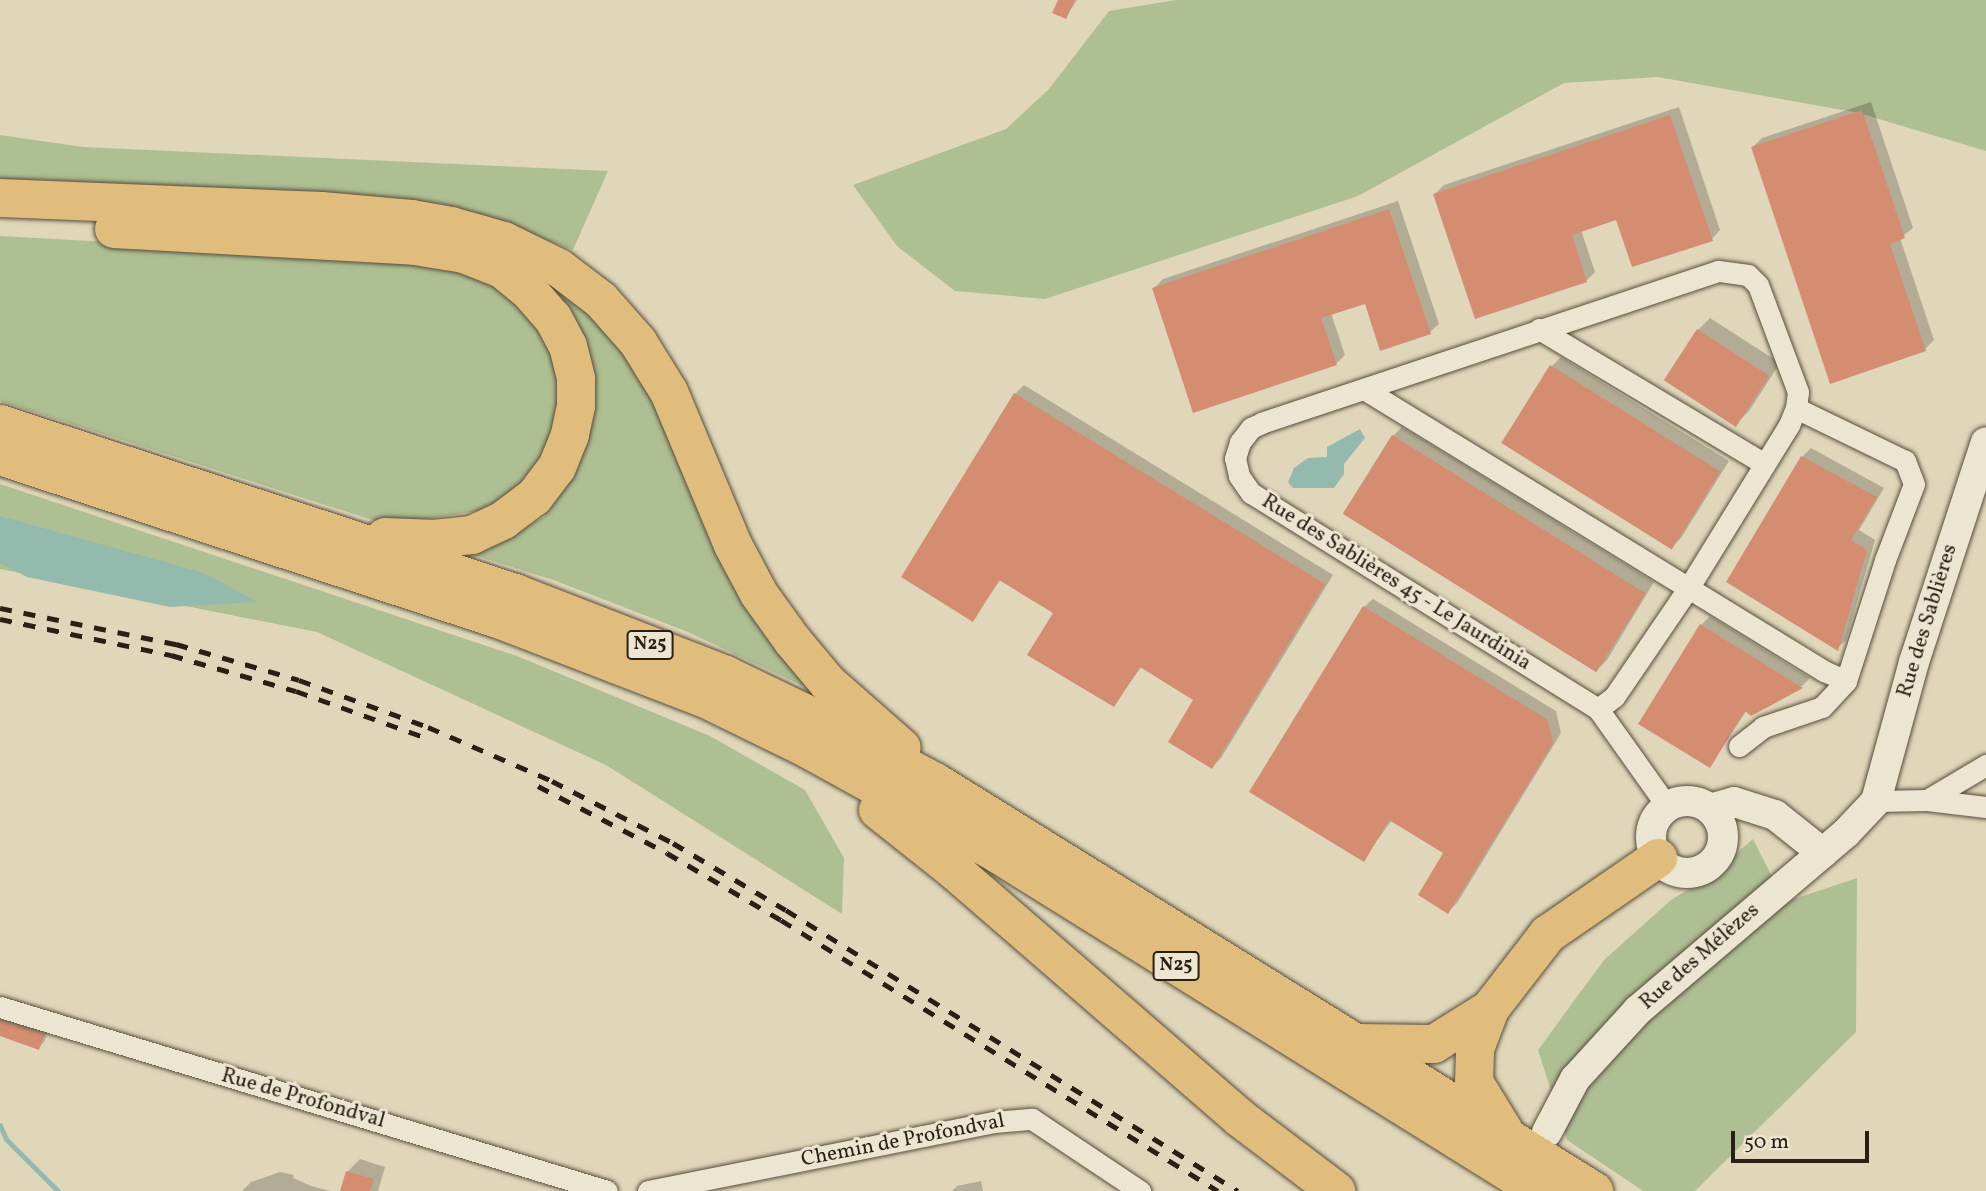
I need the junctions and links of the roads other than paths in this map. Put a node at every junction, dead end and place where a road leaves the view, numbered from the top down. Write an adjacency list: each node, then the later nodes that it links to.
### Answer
1 (0, 198): 17 (highway)
2 (0, 221): 10 (highway)
3 (1539, 329): 4 (street, Rue des Sablières 45 - Le Jaurdinia); 5 (street, Rue des Sablières 45 - Le Jaurdinia); 9 (street)
4 (1364, 389): 11 (street); 13 (street, Rue des Sablières 45 - Le Jaurdinia)
5 (1796, 408): 9 (street); 12 (street)
6 (0, 424): 10 (highway, N25)
7 (1986, 442): 19 (street, Rue des Sablières)
8 (0, 456): 15 (highway, N25)
9 (1765, 464): 11 (street)
10 (352, 538): 17 (highway, N25)
11 (1689, 587): 12 (street); 13 (street)
12 (1846, 681): 14 (street)
13 (1598, 709): 21 (street, Rue des Sablières 45 - Le Jaurdinia)
14 (1740, 746)
15 (808, 749): 33 (highway); 34 (highway, N25)
16 (1986, 765): 18 (street)
17 (935, 782): 27 (highway, N25)
18 (1927, 800): 19 (street); 20 (street)
19 (1876, 801): 23 (street, Rue des Mélèzes)
20 (1986, 807)
21 (1665, 808): 22 (street); 24 (street)
22 (1716, 821): 23 (street); 24 (street)
23 (1823, 853): 28 (street, Rue des Mélèzes)
24 (1658, 858): 26 (highway)
25 (0, 1007): 30 (street, Rue de Profondval)
26 (1490, 1009): 27 (highway); 29 (highway)
27 (1354, 1043): 29 (highway, N25)
28 (1547, 1132)
29 (1509, 1139): 35 (highway, N25)
30 (607, 1191)
31 (648, 1191): 32 (street, Chemin de Profondval)
32 (1140, 1191)
33 (1336, 1191)
34 (1539, 1191)
35 (1594, 1191)

